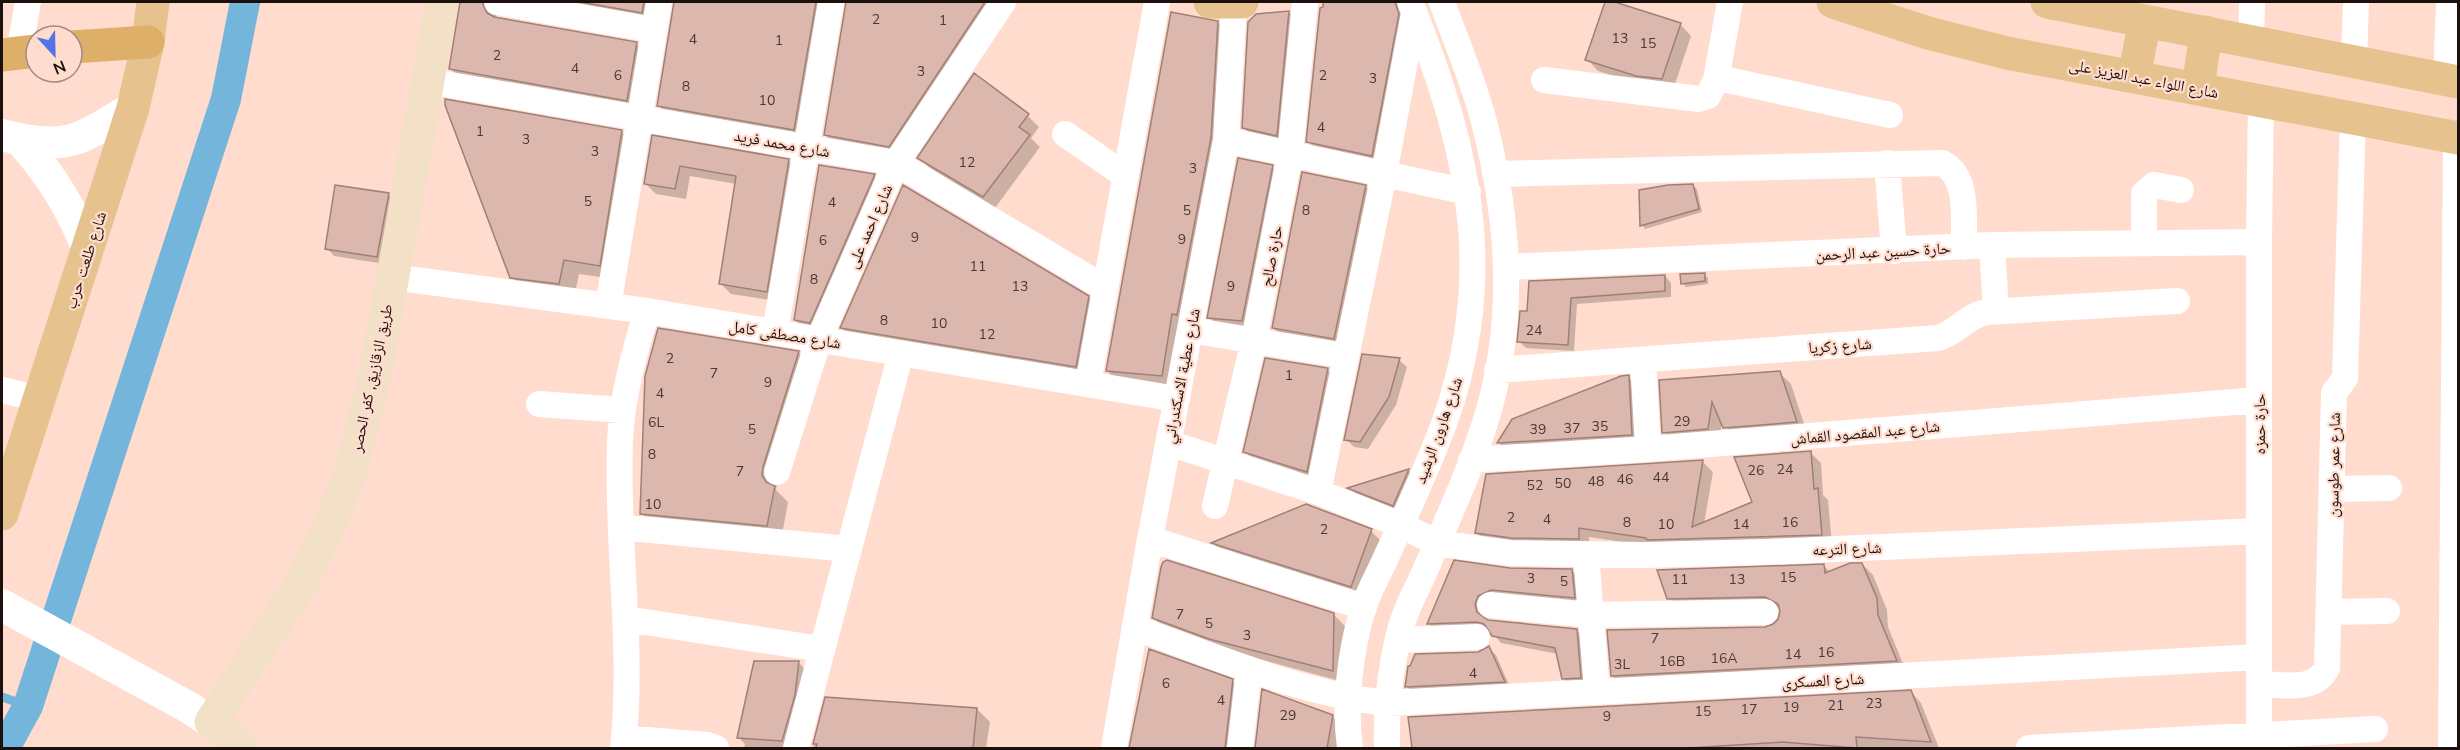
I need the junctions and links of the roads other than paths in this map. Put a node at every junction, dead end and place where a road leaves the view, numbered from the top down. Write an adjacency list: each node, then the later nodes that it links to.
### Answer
1 (28, 2): 25 (street)
2 (153, 2): 23 (main road, شارع طلعت حرب)
3 (442, 2): 30 (main road, طريق الزقازيق, كفر الحصر)
4 (497, 2): 20 (street)
5 (659, 2): 20 (street)
6 (831, 2): 42 (street)
7 (1003, 2): 44 (street, شارع احمد على)
8 (1157, 2): 48 (street)
9 (1229, 2): 41 (street, شارع عطية الاسكندراني)
10 (1305, 2): 43 (street, حارة صالح)
11 (1442, 2): 47 (street)
12 (1730, 2): 29 (street)
13 (1833, 2): 27 (main road, شارع اللواء عبد العزيز على)
14 (2047, 2): 19 (main road)
15 (2252, 2): 22 (street)
16 (2356, 2): 26 (street)
17 (2449, 2): 31 (street)
18 (1412, 6): 46 (street); 50 (street, شارع هارون الرشيد)
19 (2145, 21): 21 (main road); 27 (main road)
20 (654, 30): 37 (street)
21 (2206, 32): 22 (main road); 32 (main road)
22 (2251, 41): 26 (main road)
23 (147, 42): 24 (highway); 34 (main road, شارع طلعت حرب)
24 (84, 47)
25 (19, 53)
26 (2354, 62): 31 (main road)
27 (2134, 76): 32 (main road, شارع اللواء عبد العزيز على)
28 (1544, 80): 29 (street)
29 (1716, 80): 35 (street)
30 (428, 81): 37 (street, شارع محمد فريد); 58 (main road, طريق الزقازيق, كفر الحصر)
31 (2452, 81)
32 (2198, 88): 33 (main road, شارع اللواء عبد العزيز على)
33 (2261, 99): 36 (main road, شارع اللواء عبد العزيز على); 51 (street, حارة حمزه)
34 (133, 108): 39 (street); 55 (main road, شارع طلعت حرب)
35 (1890, 115)
36 (2354, 117): 40 (main road, شارع اللواء عبد العزيز على); 85 (street, شارع عمر طوسون)
37 (641, 118): 42 (street, شارع محمد فريد); 61 (street)
38 (1065, 134): 48 (street)
39 (11, 137): 55 (street)
40 (2457, 138): 126 (street)
41 (1226, 140): 43 (street); 64 (street, شارع عطية الاسكندراني)
42 (806, 147): 44 (street, شارع محمد فريد); 65 (street)
43 (1290, 154): 46 (street); 67 (street, حارة صالح)
44 (897, 163): 59 (street, شارع محمد فريد); 66 (street, شارع احمد على)
45 (1887, 163): 47 (street); 54 (street); 56 (street)
46 (1384, 174): 50 (street); 69 (street)
47 (1495, 174): 57 (street)
48 (1126, 176): 59 (street)
49 (2181, 190): 52 (street)
50 (1468, 192): 89 (street, شارع هارون الرشيد)
51 (2259, 242): 52 (street, حارة حسين عبد الرحمن); 76 (street, حارة حمزه)
52 (2144, 243): 53 (street, حارة حسين عبد الرحمن)
53 (1992, 244): 54 (street, حارة حسين عبد الرحمن); 63 (street)
54 (1964, 248): 56 (street, حارة حسين عبد الرحمن)
55 (88, 250): 74 (main road, شارع طلعت حرب)
56 (1894, 251): 57 (street, حارة حسين عبد الرحمن)
57 (1507, 267): 71 (street)
58 (392, 277): 61 (street, شارع مصطفى كامل); 114 (main road, طريق الزقازيق, كفر الحصر)
59 (1105, 288): 72 (street)
60 (2176, 300): 63 (street, شارع زكريا)
61 (608, 306): 62 (street, شارع مصطفى كامل)
62 (647, 311): 65 (street, شارع مصطفى كامل); 78 (street)
63 (1996, 311): 70 (street, شارع زكريا)
64 (1190, 330): 67 (street); 75 (street, شارع عطية الاسكندراني)
65 (775, 332): 66 (street, شارع مصطفى كامل)
66 (819, 339): 68 (street, شارع مصطفى كامل); 83 (street, شارع احمد على)
67 (1254, 340): 69 (street); 82 (street, حارة صالح)
68 (901, 353): 72 (street, شارع مصطفى كامل); 94 (street)
69 (1346, 356): 86 (street)
70 (1643, 360): 71 (street, شارع زكريا); 80 (street)
71 (1497, 370): 81 (street)
72 (1088, 384): 75 (street, شارع مصطفى كامل)
73 (2, 390): 74 (street)
74 (40, 399): 88 (main road, شارع طلعت حرب)
75 (1177, 399): 79 (street, شارع عطية الاسكندراني)
76 (2259, 400): 80 (street, شارع عبد المقصود القماش); 91 (street, حارة حمزه)
77 (539, 404): 78 (street)
78 (623, 410): 90 (street)
79 (1169, 442): 82 (street, شارع الترعه); 92 (street, شارع عطية الاسكندراني)
80 (1648, 449): 81 (street, شارع عبد المقصود القماش)
81 (1471, 460): 93 (street)
82 (1225, 461): 86 (street, شارع الترعه); 87 (street, حارة صالح)
83 (777, 472)
84 (2389, 488): 85 (street)
85 (2332, 489): 101 (street, شارع عمر طوسون)
86 (1318, 492): 89 (street, شارع الترعه)
87 (1215, 506)
88 (2, 514)
89 (1401, 525): 93 (street, شارع الترعه); 98 (street, شارع هارون الرشيد)
90 (621, 526): 94 (street); 103 (street)
91 (2259, 531): 95 (street, شارع الترعه); 108 (street, حارة حمزه)
92 (1150, 538): 98 (street); 104 (street, شارع عطية الاسكندراني)
93 (1437, 543): 95 (street, شارع الترعه); 106 (street)
94 (848, 549): 107 (street)
95 (1586, 554): 102 (street)
96 (1490, 605): 102 (street)
97 (4, 606): 114 (street)
98 (1364, 608): 112 (street, شارع هارون الرشيد)
99 (2387, 611): 101 (street)
100 (1765, 612): 102 (street)
101 (2329, 612): 110 (street, شارع عمر طوسون)
102 (1591, 615): 111 (street)
103 (626, 619): 107 (street); 117 (street)
104 (1136, 628): 109 (street, شارع العسكرى); 121 (street, شارع عطية الاسكندراني)
105 (1477, 638): 106 (street)
106 (1398, 640): 113 (street)
107 (821, 649): 120 (street)
108 (2259, 657): 110 (street, حارة حمزه); 111 (street, شارع العسكرى)
109 (1249, 669): 112 (street, شارع العسكرى); 122 (street)
110 (2259, 684): 116 (street, حارة حمزه)
111 (1597, 692): 113 (street, شارع العسكرى)
112 (1348, 699): 113 (street, شارع العسكرى); 123 (street, شارع هارون الرشيد)
113 (1388, 703): 124 (street)
114 (200, 715): 118 (main road)
115 (2375, 729): 116 (street)
116 (2259, 742): 125 (street)
117 (624, 743): 119 (street)
118 (243, 748)
119 (717, 748)
120 (796, 748)
121 (1114, 748)
122 (1240, 748)
123 (1350, 748)
124 (1387, 748)
125 (2029, 748)
126 (2451, 748)

